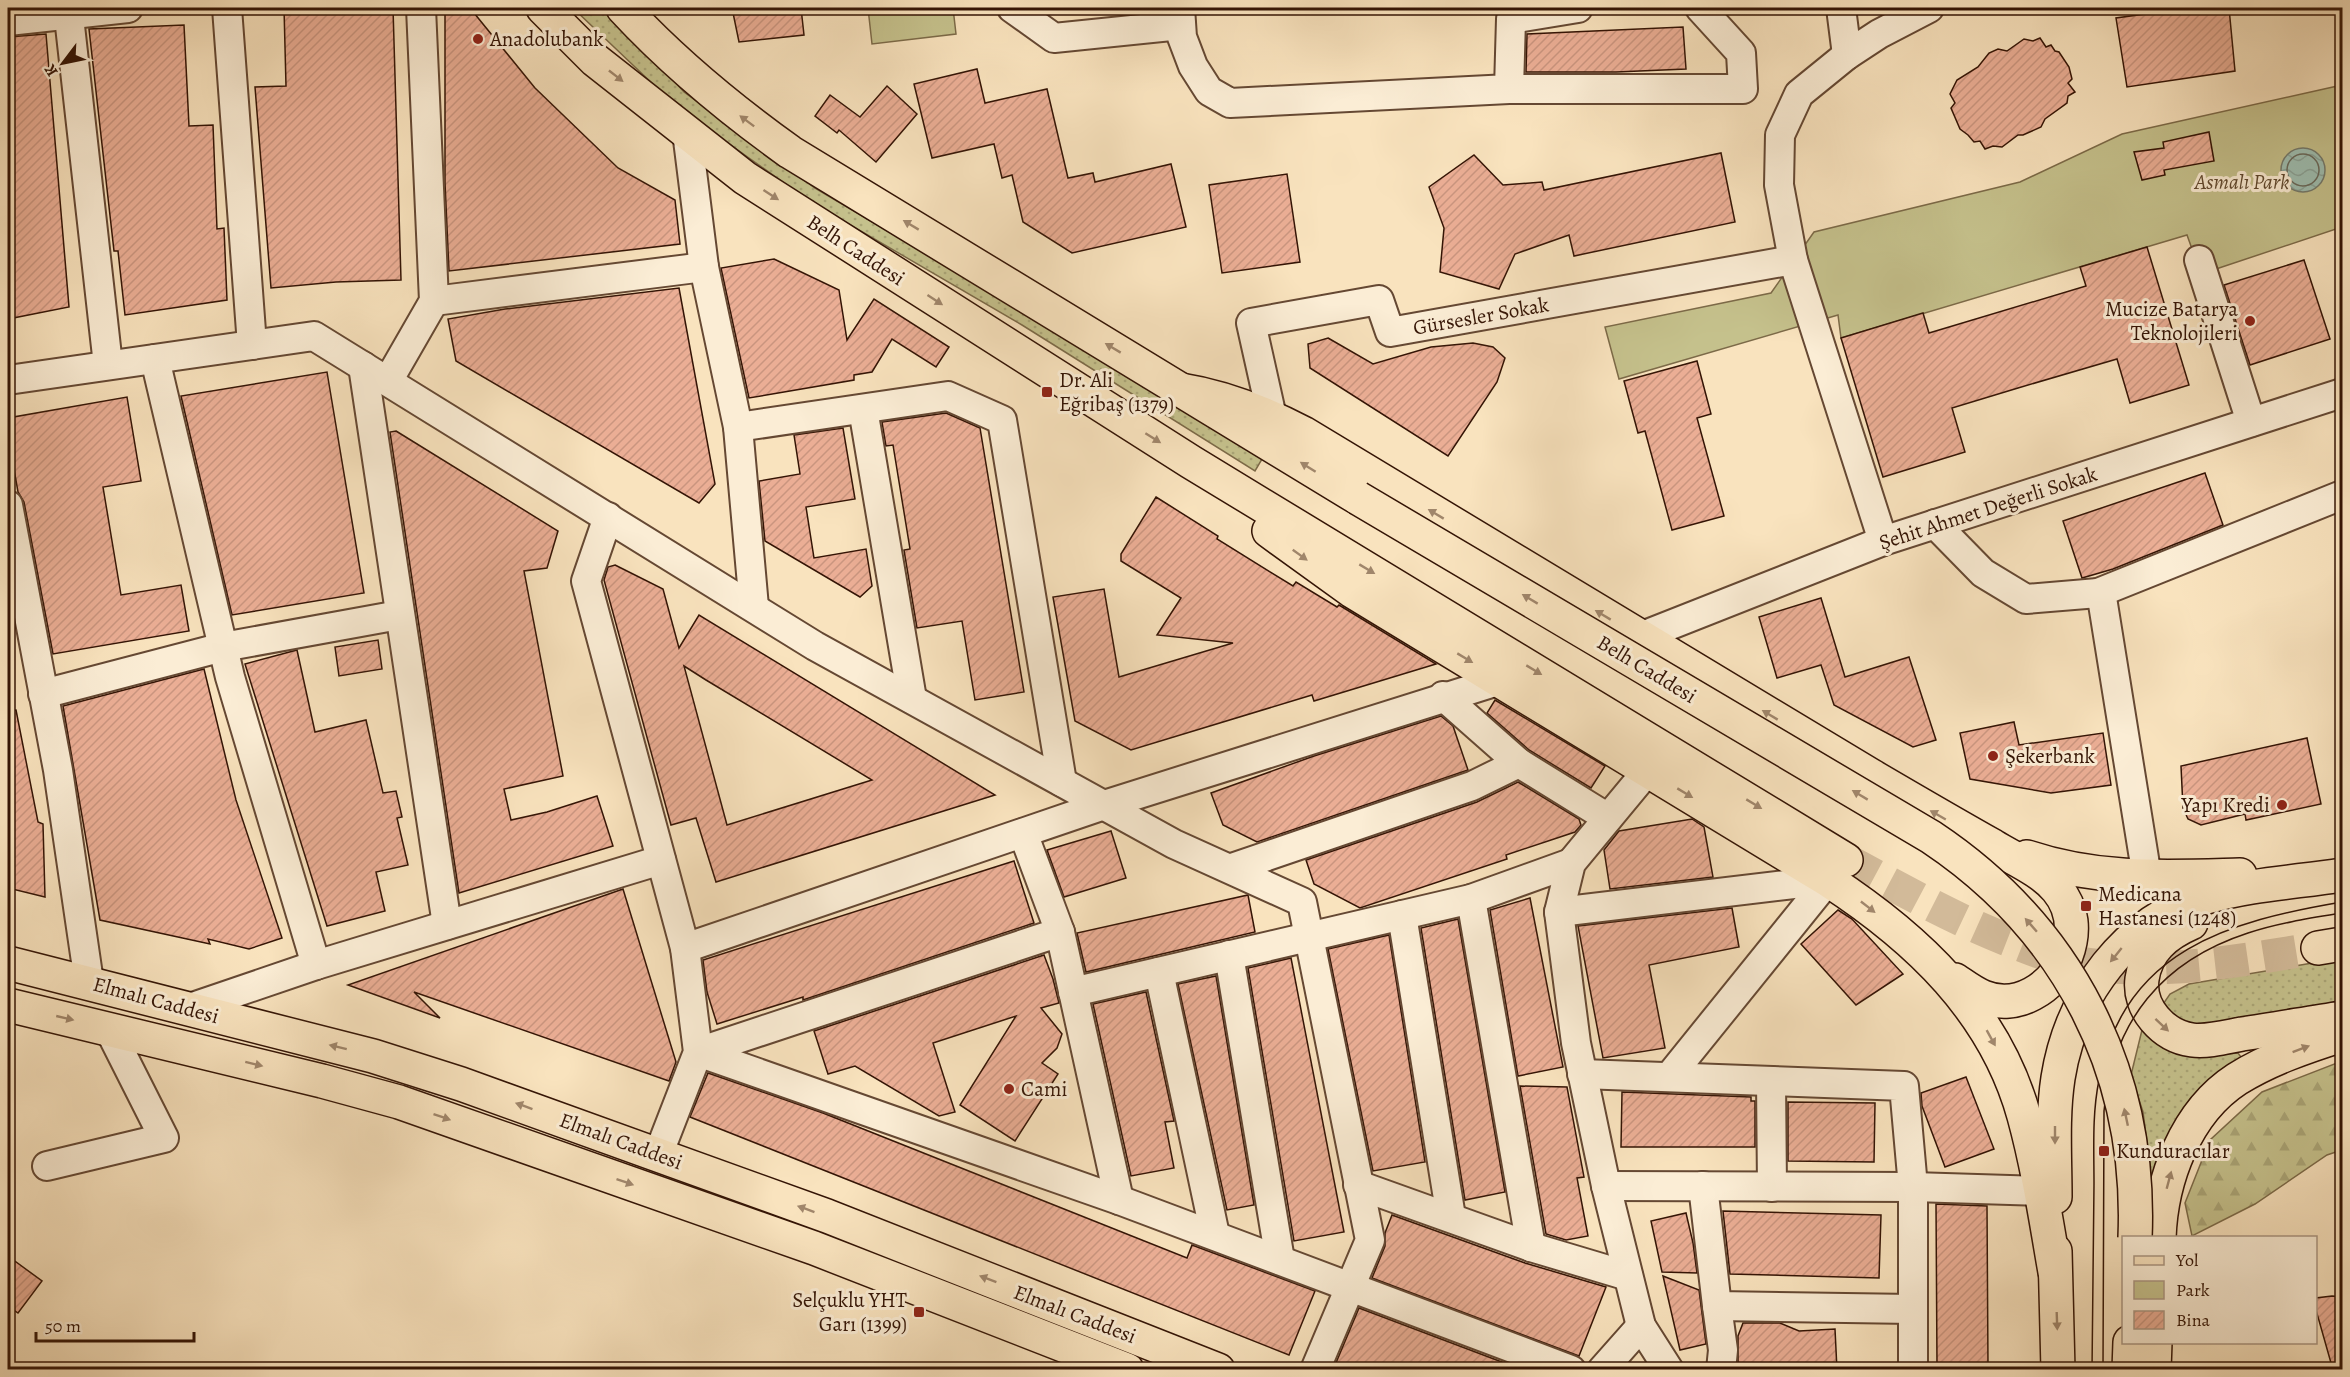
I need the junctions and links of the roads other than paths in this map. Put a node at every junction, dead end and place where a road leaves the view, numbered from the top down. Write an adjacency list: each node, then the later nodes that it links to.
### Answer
1 (128, 8): 11 (street)
2 (227, 8): 21 (street)
3 (422, 8): 20 (street)
4 (543, 8): 16 (main road, Belh Caddesi, one-way to 16)
5 (624, 8): 27 (main road, Belh Caddesi, one-way to 5)
6 (1012, 8): 12 (street)
7 (1578, 8): 15 (street)
8 (1700, 8): 15 (street)
9 (1841, 8): 14 (street)
10 (1929, 8): 14 (street)
11 (68, 11): 13 (street); 23 (street)
12 (1180, 16): 15 (street)
13 (8, 21)
14 (1847, 55): 17 (street)
15 (1509, 89)
16 (687, 132): 19 (street); 33 (main road, Belh Caddesi, one-way to 33)
17 (1793, 260): 30 (street, Gürsesler Sokak); 38 (street)
18 (2199, 260): 31 (street)
19 (704, 267): 20 (street); 32 (street)
20 (434, 301): 26 (street)
21 (252, 345): 22 (street); 24 (street)
22 (155, 358): 23 (street); 43 (street)
23 (108, 365): 25 (street)
24 (363, 366): 26 (street); 41 (street)
25 (8, 380)
26 (388, 381): 36 (street)
27 (1181, 390): 30 (main road, Belh Caddesi); 95 (main road, Belh Caddesi, one-way to 27, bridge)
28 (2343, 393): 31 (street, Şehit Ahmet Değerli Sokak)
29 (863, 408): 32 (street); 47 (street); 50 (street)
30 (1272, 417): 42 (main road, Belh Caddesi, one-way to 30)
31 (2251, 422): 37 (street, Şehit Ahmet Değerli Sokak)
32 (738, 427): 40 (street)
33 (1191, 462): 44 (main road, Belh Caddesi, one-way to 44); 58 (main road, Belh Caddesi, one-way to 58)
34 (2342, 498): 39 (street)
35 (8, 505): 45 (street)
36 (608, 517): 40 (street); 55 (street)
37 (1935, 525): 38 (street, Şehit Ahmet Değerli Sokak); 39 (street)
38 (1883, 541): 42 (street, Şehit Ahmet Değerli Sokak)
39 (2098, 593): 60 (street)
40 (754, 607): 47 (street)
41 (399, 615): 43 (street); 64 (street)
42 (1640, 637): 54 (main road, Belh Caddesi, one-way to 42)
43 (223, 647): 45 (street); 70 (street)
44 (1501, 680): 46 (street); 49 (main road, Belh Caddesi)
45 (43, 694): 73 (street)
46 (1443, 696): 48 (street); 51 (street)
47 (912, 699): 50 (street)
48 (1519, 764): 52 (street); 57 (street)
49 (1648, 770): 52 (street); 58 (main road, Belh Caddesi, one-way to 58)
50 (1062, 782): 51 (street)
51 (1104, 805): 53 (street); 57 (street)
52 (1608, 818): 56 (street)
53 (1023, 833): 65 (street); 67 (street)
54 (1989, 844): 60 (main road); 72 (main road)
55 (661, 860): 64 (street); 67 (street)
56 (1571, 863): 61 (street); 62 (street)
57 (1232, 868): 66 (street)
58 (1837, 870): 62 (street); 72 (main road, Belh Caddesi, one-way to 72); 82 (street)
59 (2343, 876): 60 (main road); 77 (main road, one-way to 77); 99 (main road, one-way to 99)
60 (2147, 877)
61 (1471, 899): 63 (street); 97 (street)
62 (1559, 912): 81 (street)
63 (1401, 915): 66 (street); 93 (street)
64 (447, 925): 70 (street)
65 (1060, 932): 74 (street); 80 (street)
66 (1309, 937): 68 (street); 86 (street)
67 (685, 948): 80 (street)
68 (1229, 956): 71 (street); 98 (street)
69 (8, 963): 73 (main road, Elmalı Caddesi)
70 (316, 965): 76 (street)
71 (1159, 972): 74 (street); 94 (street)
72 (1945, 974): 91 (main road, one-way to 91)
73 (89, 982): 76 (main road, Elmalı Caddesi)
74 (1073, 992): 92 (street)
75 (8, 1005): 78 (main road, Elmalı Caddesi, one-way to 78)
76 (187, 1009): 84 (main road, Elmalı Caddesi, one-way to 76)
77 (2343, 1018)
78 (109, 1029): 85 (street); 107 (main road, Elmalı Caddesi, one-way to 107)
79 (2343, 1035): 96 (main road, one-way to 79)
80 (698, 1052): 84 (street); 92 (street)
81 (1582, 1074): 82 (street); 87 (street)
82 (1669, 1077): 83 (street)
83 (1771, 1081): 89 (street); 90 (street)
84 (658, 1155): 108 (main road, Elmalı Caddesi, one-way to 84)
85 (47, 1166)
86 (1358, 1185): 93 (street); 101 (street)
87 (1606, 1186): 88 (street); 100 (street)
88 (1703, 1186): 89 (street); 102 (street)
89 (1772, 1187): 90 (street)
90 (1913, 1187): 91 (street); 103 (street)
91 (2041, 1191): 99 (main road)
92 (1119, 1200): 94 (street)
93 (1451, 1217): 97 (street)
94 (1215, 1235): 98 (street)
95 (2135, 1236)
96 (2159, 1236)
97 (1531, 1247): 100 (street)
98 (1280, 1260): 101 (street)
99 (2055, 1272): 115 (main road, one-way to 115)
100 (1628, 1276): 104 (street)
101 (1350, 1286): 109 (street); 110 (street)
102 (1717, 1306): 103 (street); 113 (street)
103 (1913, 1309): 114 (street)
104 (1641, 1326): 111 (street); 112 (street)
105 (2130, 1344): 116 (main road)
106 (2155, 1344): 117 (main road)
107 (1126, 1370)
108 (1218, 1370)
109 (1315, 1370)
110 (1571, 1370)
111 (1602, 1370)
112 (1669, 1370)
113 (1721, 1370)
114 (1913, 1370)
115 (2058, 1370)
116 (2129, 1370)
117 (2154, 1370)

